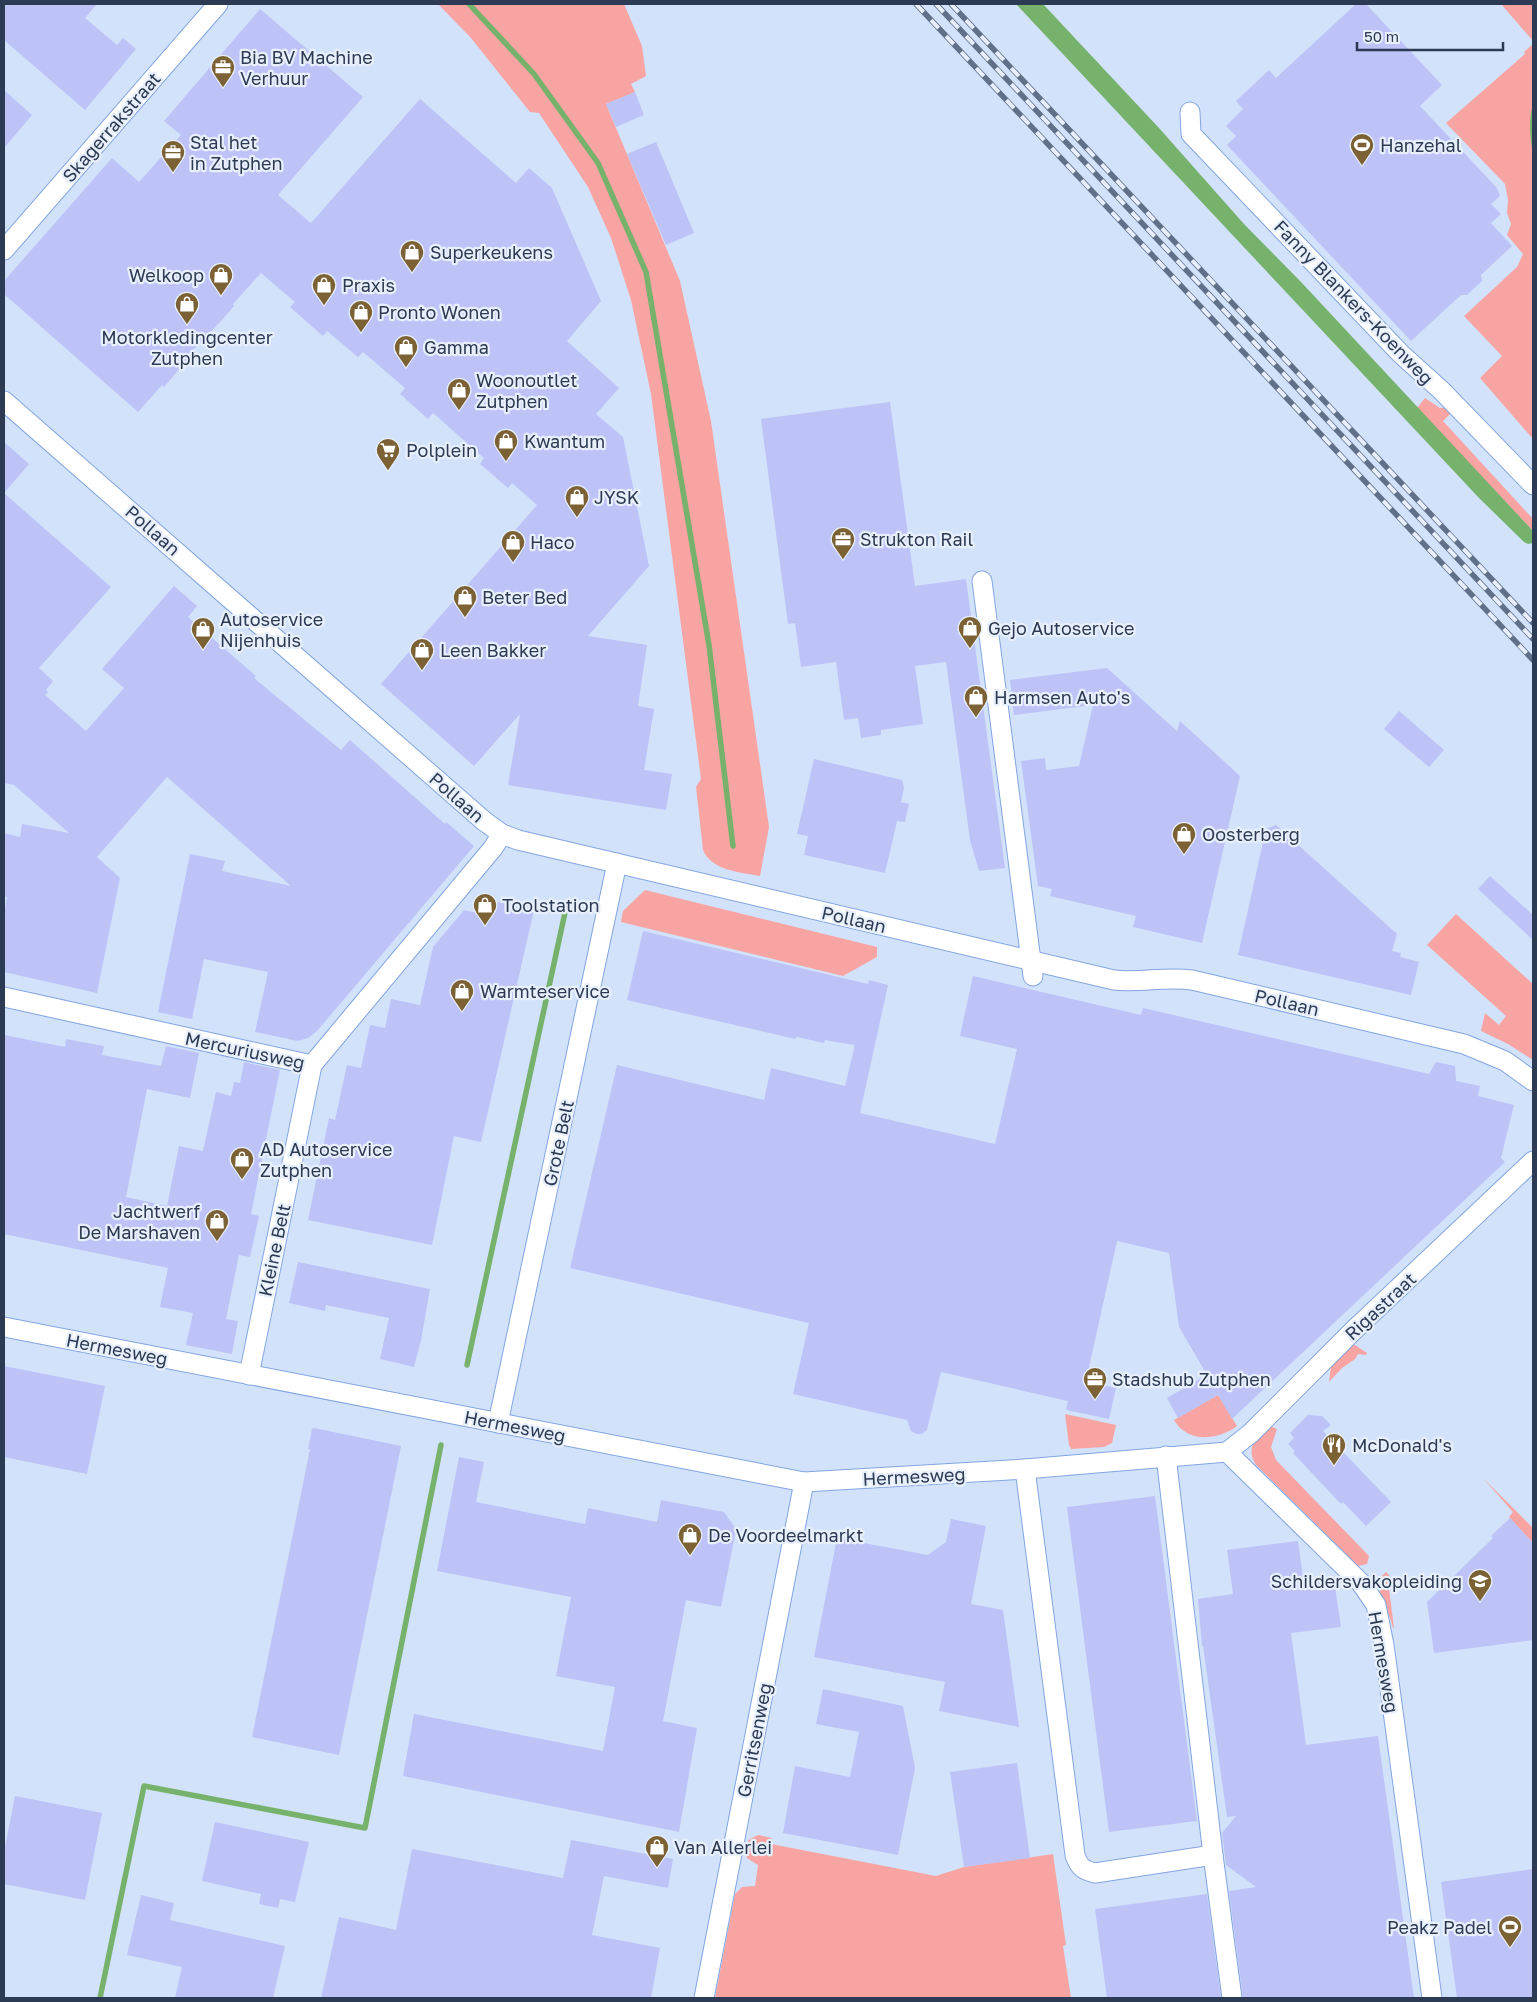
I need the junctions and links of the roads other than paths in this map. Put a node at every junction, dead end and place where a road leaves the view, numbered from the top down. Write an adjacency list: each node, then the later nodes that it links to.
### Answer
1 (218, 4): 3 (street, Skagerrakstraat)
2 (1190, 112): 5 (street, Fanny Blankers-Koenweg)
3 (4, 250)
4 (4, 401): 7 (street, Pollaan)
5 (1533, 485)
6 (982, 581): 9 (street)
7 (502, 834): 8 (street, Pollaan); 11 (street, Mercuriusweg)
8 (618, 863): 9 (street, Pollaan); 16 (street, Grote Belt)
9 (1032, 969): 12 (street, Pollaan)
10 (4, 997): 11 (street, Mercuriusweg)
11 (312, 1066): 15 (street, Kleine Belt)
12 (1533, 1081)
13 (1533, 1161): 17 (street, Rigastraat)
14 (4, 1327): 15 (street, Hermesweg)
15 (248, 1375): 16 (street, Hermesweg)
16 (498, 1423): 20 (street, Hermesweg)
17 (1227, 1452): 18 (street, Hermesweg); 24 (street, Hermesweg)
18 (1166, 1456): 19 (street, Hermesweg); 21 (street)
19 (1025, 1469): 20 (street, Hermesweg); 21 (street)
20 (804, 1482): 22 (street, Gerritsenweg)
21 (1213, 1855): 23 (street)
22 (704, 1998)
23 (1232, 1998)
24 (1432, 1998)

